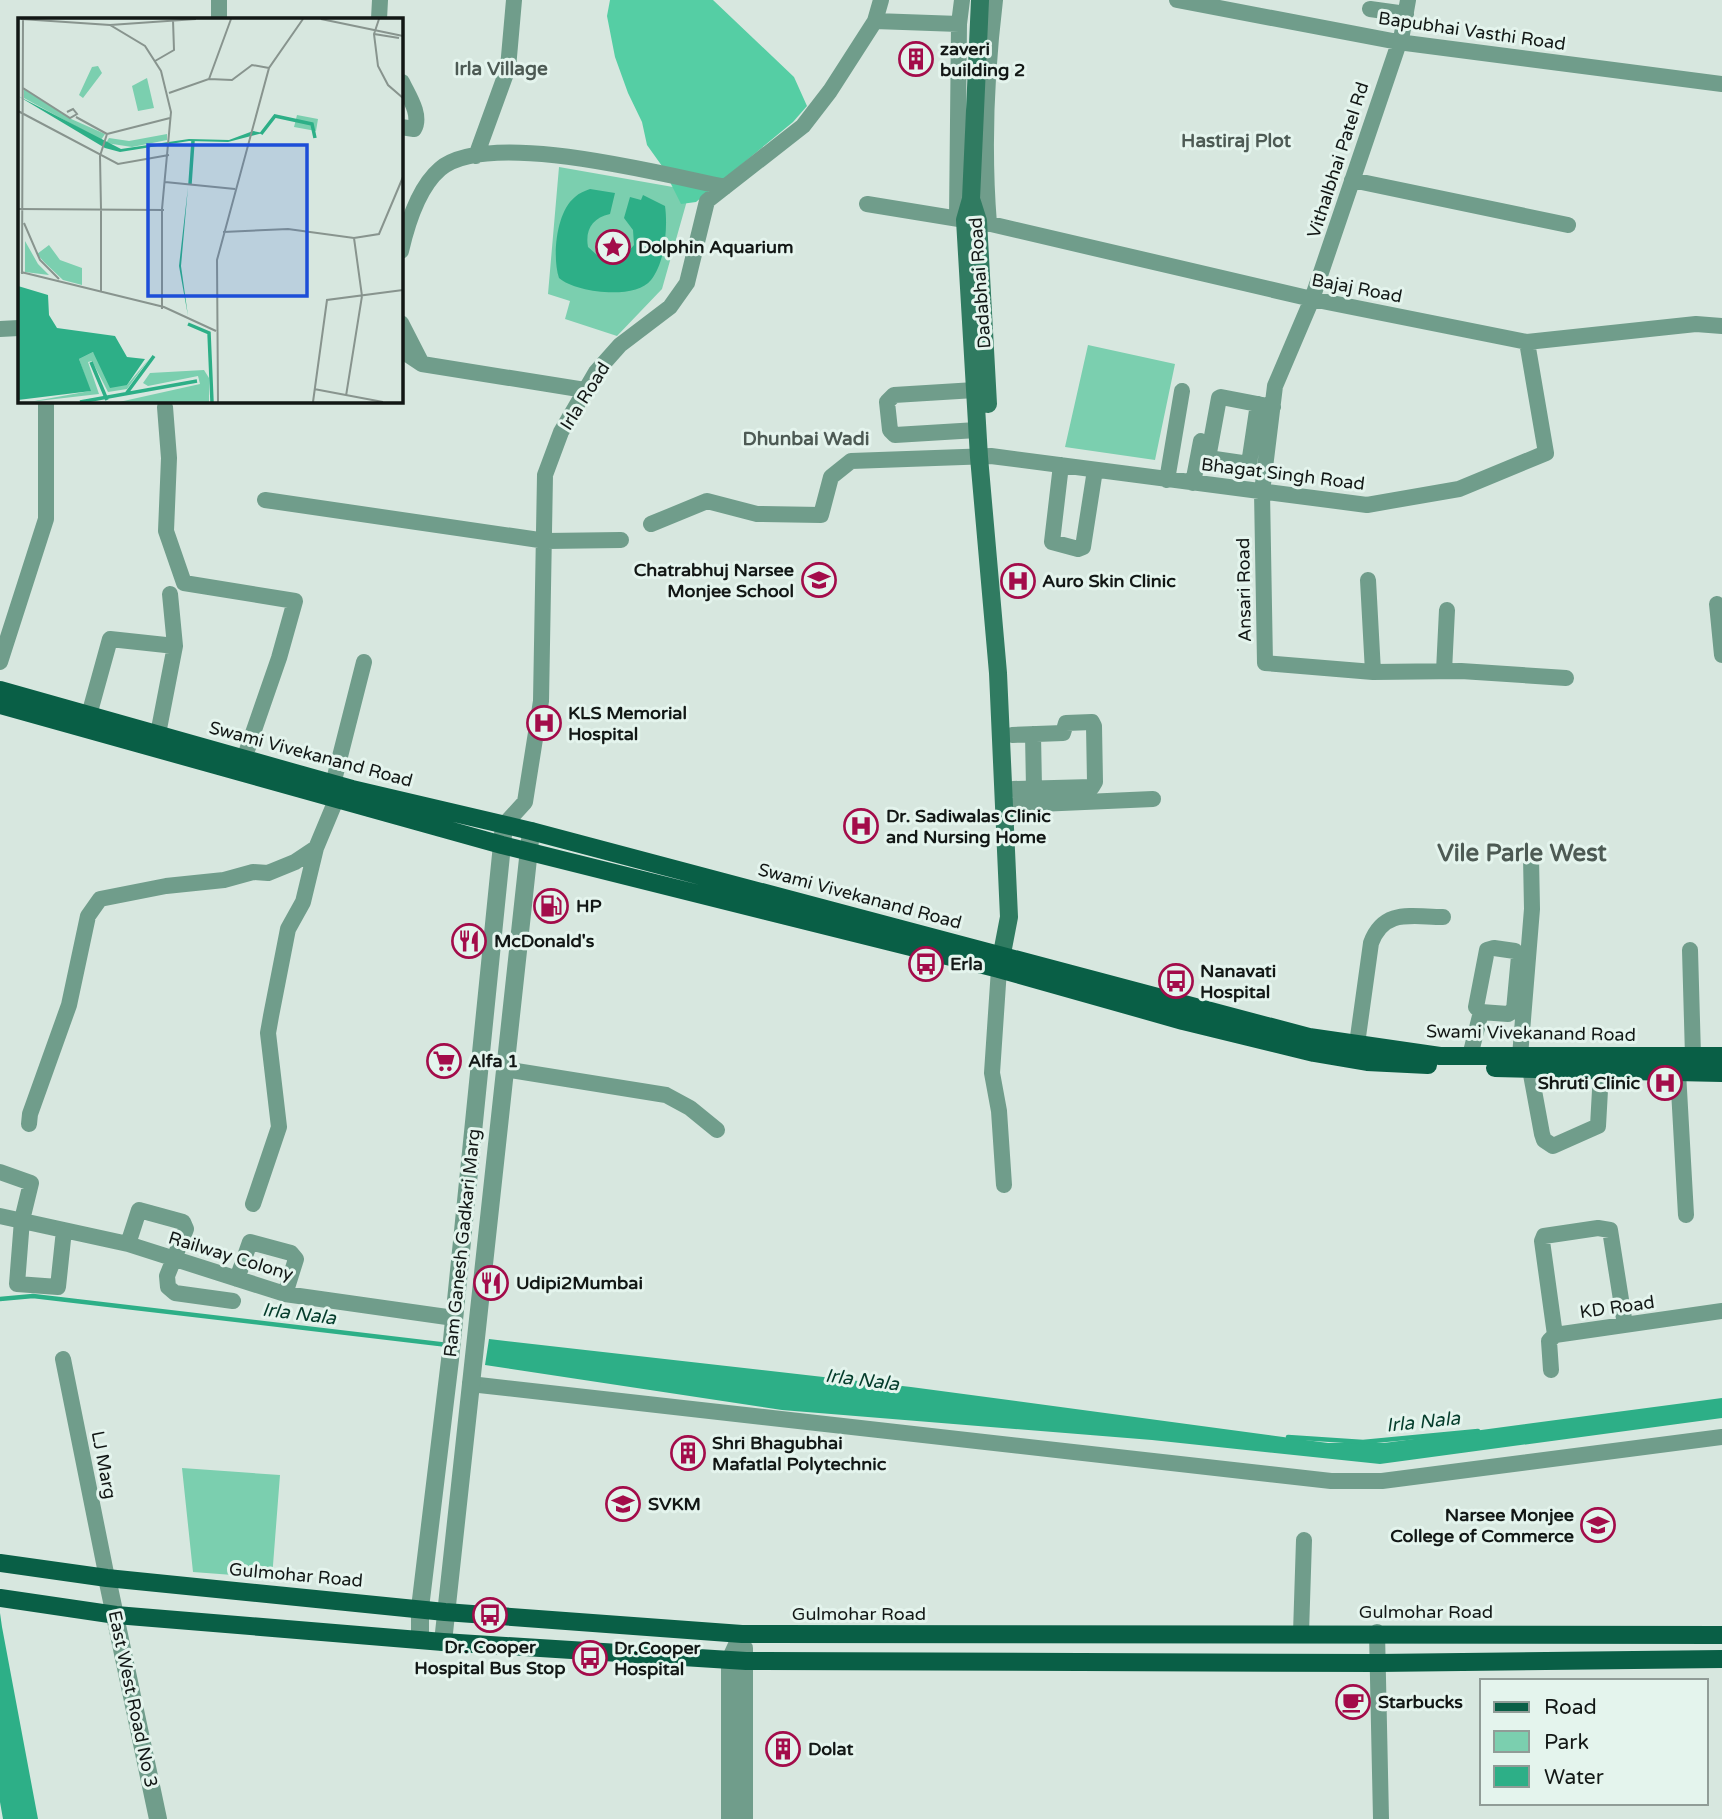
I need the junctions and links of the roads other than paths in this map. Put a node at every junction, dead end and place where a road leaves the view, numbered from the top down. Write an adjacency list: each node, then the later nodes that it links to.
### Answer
1 (219, 0): 11 (street)
2 (380, 0): 12 (street)
3 (514, 0): 20 (street)
4 (881, 0): 13 (street, Irla Road)
5 (962, 0): 14 (street)
6 (980, 0): 24 (main road, Dadabhai Road)
7 (995, 0): 24 (street)
8 (1177, 0): 15 (street, Bapubhai Vasthi Road)
9 (1370, 5): 10 (street); 15 (street)
10 (1407, 7): 16 (street, Vithalbhai Patel Rd)
11 (219, 18)
12 (379, 18)
13 (875, 21): 14 (street); 22 (street, Irla Road)
14 (959, 24): 24 (street)
15 (1366, 36): 16 (street, Bapubhai Vasthi Road)
16 (1398, 42): 18 (street, Bapubhai Vasthi Road); 21 (street, Vithalbhai Patel Rd)
17 (402, 82): 19 (street)
18 (1722, 84)
19 (402, 127)
20 (476, 156): 22 (street); 26 (street)
21 (1352, 180): 25 (street); 27 (street, Vithalbhai Patel Rd)
22 (725, 187): 35 (street, Irla Road)
23 (866, 204): 24 (street, Bajaj Road)
24 (972, 221): 27 (street, Bajaj Road); 36 (main road, Dadabhai Road); 45 (main road, Dadabhai Road)
25 (1568, 225)
26 (402, 246)
27 (1312, 299): 32 (street, Bajaj Road); 40 (street, Vithalbhai Patel Rd)
28 (402, 325): 34 (street)
29 (1722, 326): 32 (street, Bajaj Road)
30 (18, 328): 31 (street)
31 (0, 329)
32 (1527, 342): 53 (street, Bhagat Singh Road)
33 (402, 351): 34 (street)
34 (422, 364): 35 (street)
35 (585, 390): 57 (street, Irla Road)
36 (971, 391): 42 (main road, Dadabhai Road); 42 (street)
37 (1182, 391): 44 (street)
38 (1209, 396): 46 (street)
39 (46, 402): 64 (street)
40 (1266, 405): 43 (street, Vithalbhai Patel Rd); 47 (street)
41 (165, 407): 75 (street)
42 (974, 431): 45 (main road, Dadabhai Road)
43 (1261, 435): 47 (street); 53 (street, Vithalbhai Patel Rd)
44 (1171, 454): 46 (street); 50 (street)
45 (985, 456): 48 (street, Bhagat Singh Road); 55 (street, Bhagat Singh Road); 74 (main road, Dadabhai Road); 90 (main road, Dadabhai Road)
46 (1198, 457): 51 (street)
47 (1227, 462): 52 (street)
48 (1069, 469): 49 (street, Bhagat Singh Road); 49 (street)
49 (1095, 473): 50 (street, Bhagat Singh Road)
50 (1167, 480): 51 (street, Bhagat Singh Road)
51 (1194, 483): 52 (street, Bhagat Singh Road)
52 (1223, 487): 53 (street, Bhagat Singh Road)
53 (1262, 492): 67 (street, Ansari Road)
54 (265, 500): 57 (street)
55 (650, 524)
56 (621, 540): 57 (street)
57 (546, 541): 81 (street, Irla Road)
58 (1368, 580): 67 (street)
59 (170, 594): 62 (street)
60 (1717, 604): 63 (street)
61 (1447, 610): 66 (street)
62 (175, 646): 71 (street); 72 (street)
63 (1722, 654)
64 (0, 662)
65 (364, 662): 77 (street)
66 (1444, 671): 67 (street); 68 (street)
67 (1373, 672)
68 (1566, 678)
69 (0, 690): 71 (main road, Swami Vivekanand Road)
70 (0, 705): 77 (main road, Swami Vivekanand Road)
71 (89, 715): 72 (main road, Swami Vivekanand Road)
72 (158, 734): 75 (main road, Swami Vivekanand Road)
73 (1033, 734): 74 (street); 76 (street); 78 (street)
74 (1012, 735): 79 (main road, Dadabhai Road)
75 (244, 759): 77 (main road, Swami Vivekanand Road)
76 (1034, 788): 78 (street); 79 (street)
77 (334, 792): 82 (main road, Swami Vivekanand Road); 84 (main road, Swami Vivekanand Road); 85 (street)
78 (1087, 795): 79 (street); 80 (street)
79 (1013, 797): 90 (main road, Dadabhai Road)
80 (1153, 799)
81 (525, 802): 82 (street); 83 (street)
82 (504, 825): 83 (main road, Swami Vivekanand Road); 84 (street)
83 (531, 831): 86 (street, Ram Ganesh Gadkari Marg); 90 (main road, Swami Vivekanand Road)
84 (502, 845): 86 (main road, Swami Vivekanand Road); 117 (street, Ram Ganesh Gadkari Marg)
85 (316, 848): 101 (street); 106 (street)
86 (530, 852): 90 (main road, Swami Vivekanand Road); 97 (street, Ram Ganesh Gadkari Marg)
87 (1531, 857): 96 (street)
88 (1443, 917): 92 (street)
89 (1690, 950): 94 (street)
90 (1003, 967): 92 (main road, Swami Vivekanand Road); 96 (main road, Swami Vivekanand Road); 105 (street)
91 (1481, 1012): 93 (street)
92 (1357, 1044): 93 (main road, Swami Vivekanand Road)
93 (1470, 1056): 96 (main road, Swami Vivekanand Road)
94 (1693, 1056): 95 (main road, Swami Vivekanand Road); 96 (main road, Swami Vivekanand Road)
95 (1722, 1056)
96 (1525, 1063): 98 (main road, Swami Vivekanand Road); 98 (street)
97 (504, 1069): 102 (street); 122 (street, Ram Ganesh Gadkari Marg)
98 (1601, 1072): 99 (main road, Swami Vivekanand Road)
99 (1673, 1072): 100 (main road, Swami Vivekanand Road); 103 (street); 107 (street)
100 (1722, 1073)
101 (29, 1124)
102 (717, 1130)
103 (1672, 1132)
104 (0, 1172): 108 (street)
105 (1004, 1185)
106 (253, 1204)
107 (1686, 1215)
108 (12, 1218): 109 (street, Railway Colony); 109 (street); 112 (street)
109 (64, 1230): 110 (street, Railway Colony)
110 (128, 1244): 111 (street, Railway Colony); 111 (street)
111 (176, 1259): 113 (street, Railway Colony); 115 (street)
112 (0, 1270)
113 (237, 1279): 114 (street, Railway Colony); 114 (street)
114 (285, 1294): 117 (street, Railway Colony)
115 (233, 1301)
116 (1722, 1311): 118 (street, KD Road)
117 (453, 1324): 128 (street, Ram Ganesh Gadkari Marg)
118 (1625, 1325): 119 (street, KD Road); 119 (street)
119 (1555, 1335): 121 (street)
120 (63, 1359): 126 (street, LJ Marg)
121 (1551, 1370)
122 (470, 1384): 123 (street); 129 (street, Ram Ganesh Gadkari Marg)
123 (1722, 1437)
124 (1304, 1540): 132 (street)
125 (0, 1563): 126 (main road, Gulmohar Road)
126 (107, 1578): 128 (main road, Gulmohar Road); 130 (street, East West Road No 3)
127 (1, 1598): 130 (main road)
128 (420, 1608): 129 (main road, Gulmohar Road); 136 (street, Ram Ganesh Gadkari Marg)
129 (446, 1612): 134 (main road, Gulmohar Road); 137 (street, Ram Ganesh Gadkari Marg)
130 (116, 1615): 136 (main road); 142 (street, East West Road No 3)
131 (1377, 1632): 132 (main road, Gulmohar Road); 133 (main road, Gulmohar Road); 141 (street)
132 (1301, 1633): 134 (main road, Gulmohar Road)
133 (1535, 1633): 135 (main road, Gulmohar Road); 140 (main road)
134 (742, 1634): 139 (street)
135 (1722, 1635)
136 (420, 1640): 137 (main road)
137 (443, 1642): 139 (main road)
138 (1722, 1659): 140 (main road)
139 (738, 1660): 141 (main road); 143 (street); 144 (street)
140 (1535, 1661): 141 (main road)
141 (1378, 1662): 145 (street)
142 (158, 1819)
143 (730, 1819)
144 (744, 1819)
145 (1381, 1819)

